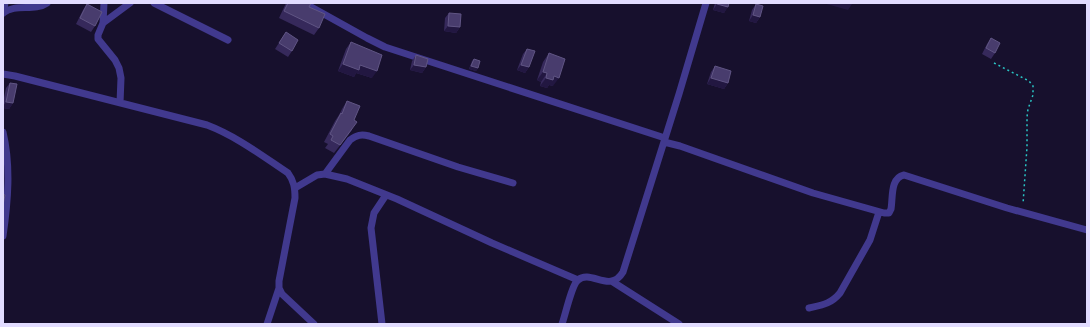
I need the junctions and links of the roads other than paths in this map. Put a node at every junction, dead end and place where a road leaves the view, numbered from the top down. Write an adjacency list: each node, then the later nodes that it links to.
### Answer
1 (5, 3): 8 (street)
2 (46, 3): 8 (street)
3 (104, 3): 9 (street)
4 (130, 3): 9 (street)
5 (157, 3): 10 (street)
6 (304, 3): 14 (street)
7 (706, 3): 14 (street)
8 (3, 13)
9 (103, 23): 12 (street)
10 (228, 40)
11 (3, 74): 12 (street)
12 (120, 103): 17 (street)
13 (3, 132): 18 (street)
14 (664, 140): 20 (street); 24 (street)
15 (325, 174): 16 (street); 17 (street); 19 (street)
16 (514, 183)
17 (295, 188): 25 (street)
18 (5, 194): 22 (street)
19 (386, 195): 23 (street); 29 (street)
20 (879, 212): 21 (street); 26 (street)
21 (1087, 230)
22 (3, 236)
23 (578, 280): 24 (street); 30 (street)
24 (613, 282): 31 (street)
25 (279, 288): 27 (street); 28 (street)
26 (809, 308)
27 (267, 324)
28 (314, 324)
29 (382, 324)
30 (562, 324)
31 (679, 324)

